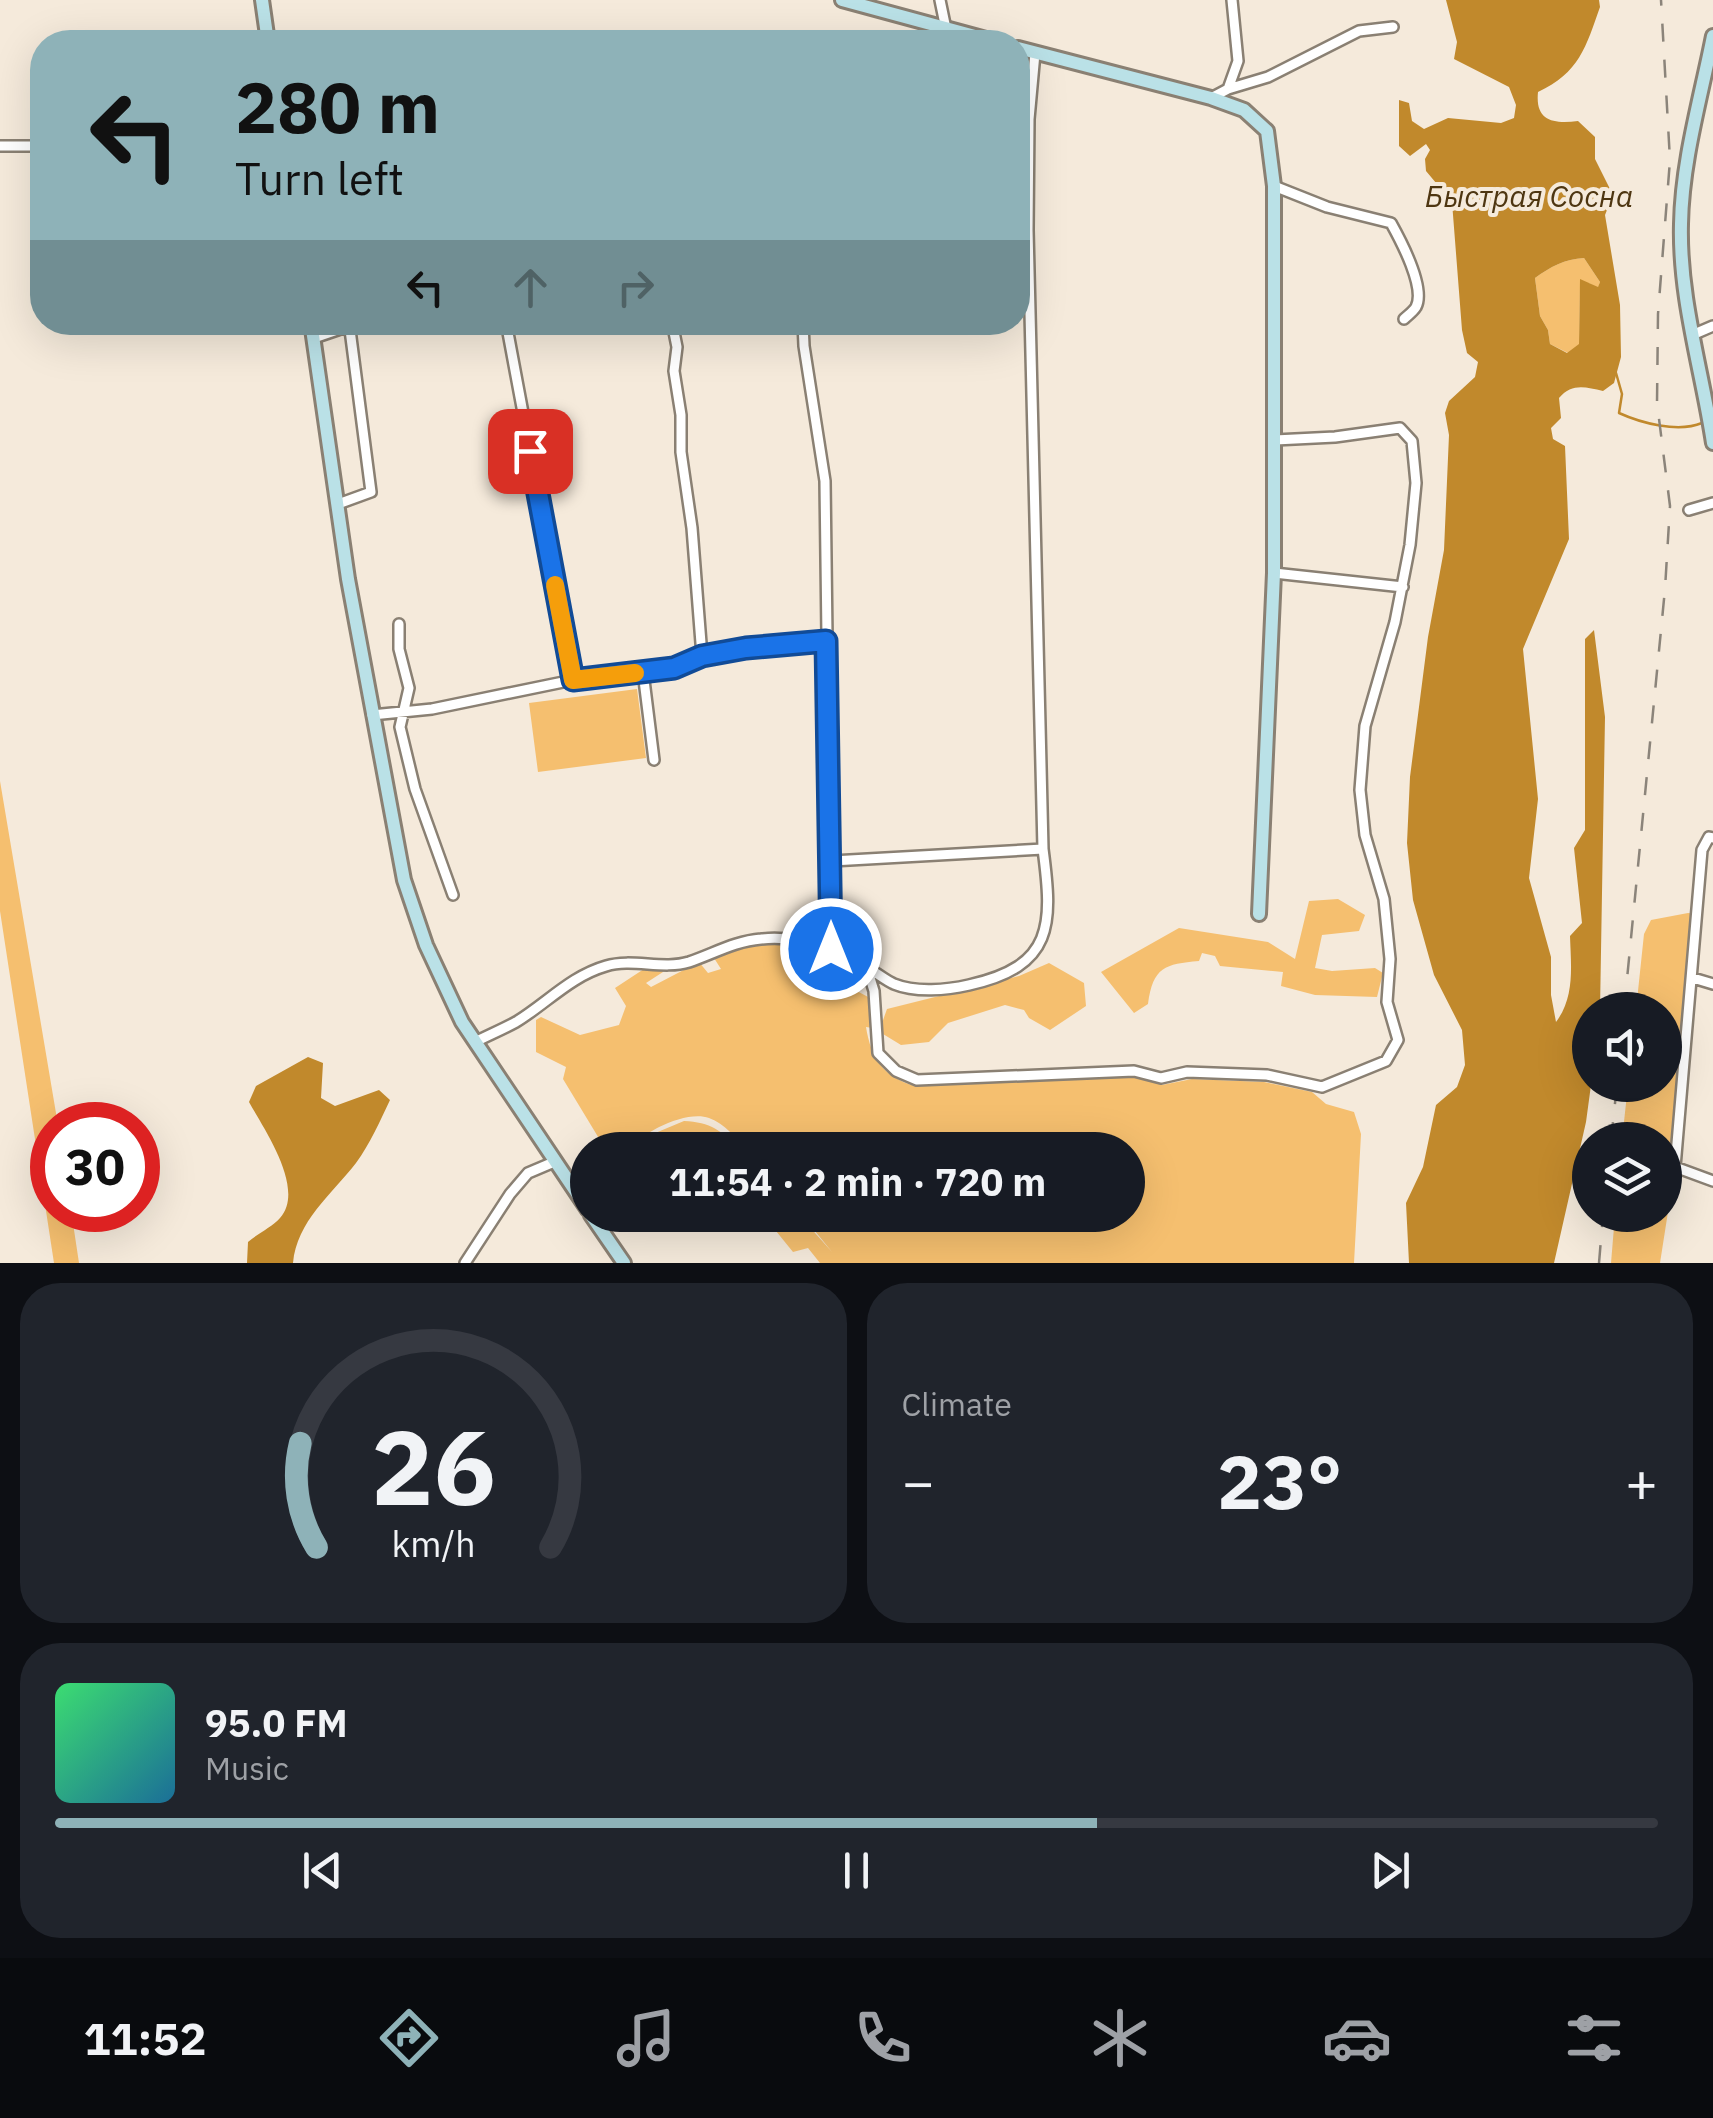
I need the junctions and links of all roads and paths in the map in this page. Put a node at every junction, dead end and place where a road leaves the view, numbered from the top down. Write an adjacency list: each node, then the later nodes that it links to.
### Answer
1 (262, 0): 7 (street)
2 (842, 0): 6 (street)
3 (940, 0): 6 (street)
4 (1232, 0): 12 (street)
5 (1394, 28): 12 (street)
6 (946, 29): 8 (street)
7 (266, 30)
8 (950, 30)
9 (1713, 36): 20 (street)
10 (1030, 51): 11 (street)
11 (1036, 53): 13 (street); 14 (street)
12 (1228, 88): 13 (street)
13 (1210, 98): 17 (street)
14 (1030, 109)
15 (0, 146): 16 (street)
16 (30, 146)
17 (1274, 186): 18 (street); 30 (street)
18 (1404, 318)
19 (1713, 326): 20 (street)
20 (1692, 334): 29 (street)
21 (313, 335): 28 (street)
22 (322, 335): 28 (street)
23 (354, 335): 32 (street)
24 (508, 335): 40 (street)
25 (675, 335): 38 (street)
26 (804, 335): 37 (street)
27 (1026, 335): 45 (street)
28 (314, 338): 32 (street)
29 (1712, 436)
30 (1275, 440): 34 (street); 35 (street)
31 (1713, 503): 33 (street)
32 (338, 504): 42 (street)
33 (1689, 510)
34 (1274, 573): 35 (street); 48 (street)
35 (1403, 587): 50 (street)
36 (399, 624): 41 (street)
37 (826, 641): 38 (street); 46 (street)
38 (702, 656): 39 (street)
39 (643, 672): 40 (street); 43 (street)
40 (573, 680): 41 (street)
41 (404, 710): 42 (street); 47 (street)
42 (372, 715): 53 (street)
43 (654, 760)
44 (1713, 838): 51 (street)
45 (1043, 849): 46 (street); 50 (street)
46 (832, 861): 49 (street)
47 (452, 895)
48 (1258, 914)
49 (831, 949): 50 (street); 53 (street)
50 (867, 968)
51 (1693, 978): 52 (street); 55 (street)
52 (1713, 984)
53 (476, 1042): 54 (street)
54 (554, 1162): 56 (street); 58 (street)
55 (1713, 1181)
56 (570, 1185)
57 (602, 1232): 59 (street)
58 (465, 1263)
59 (624, 1263)

